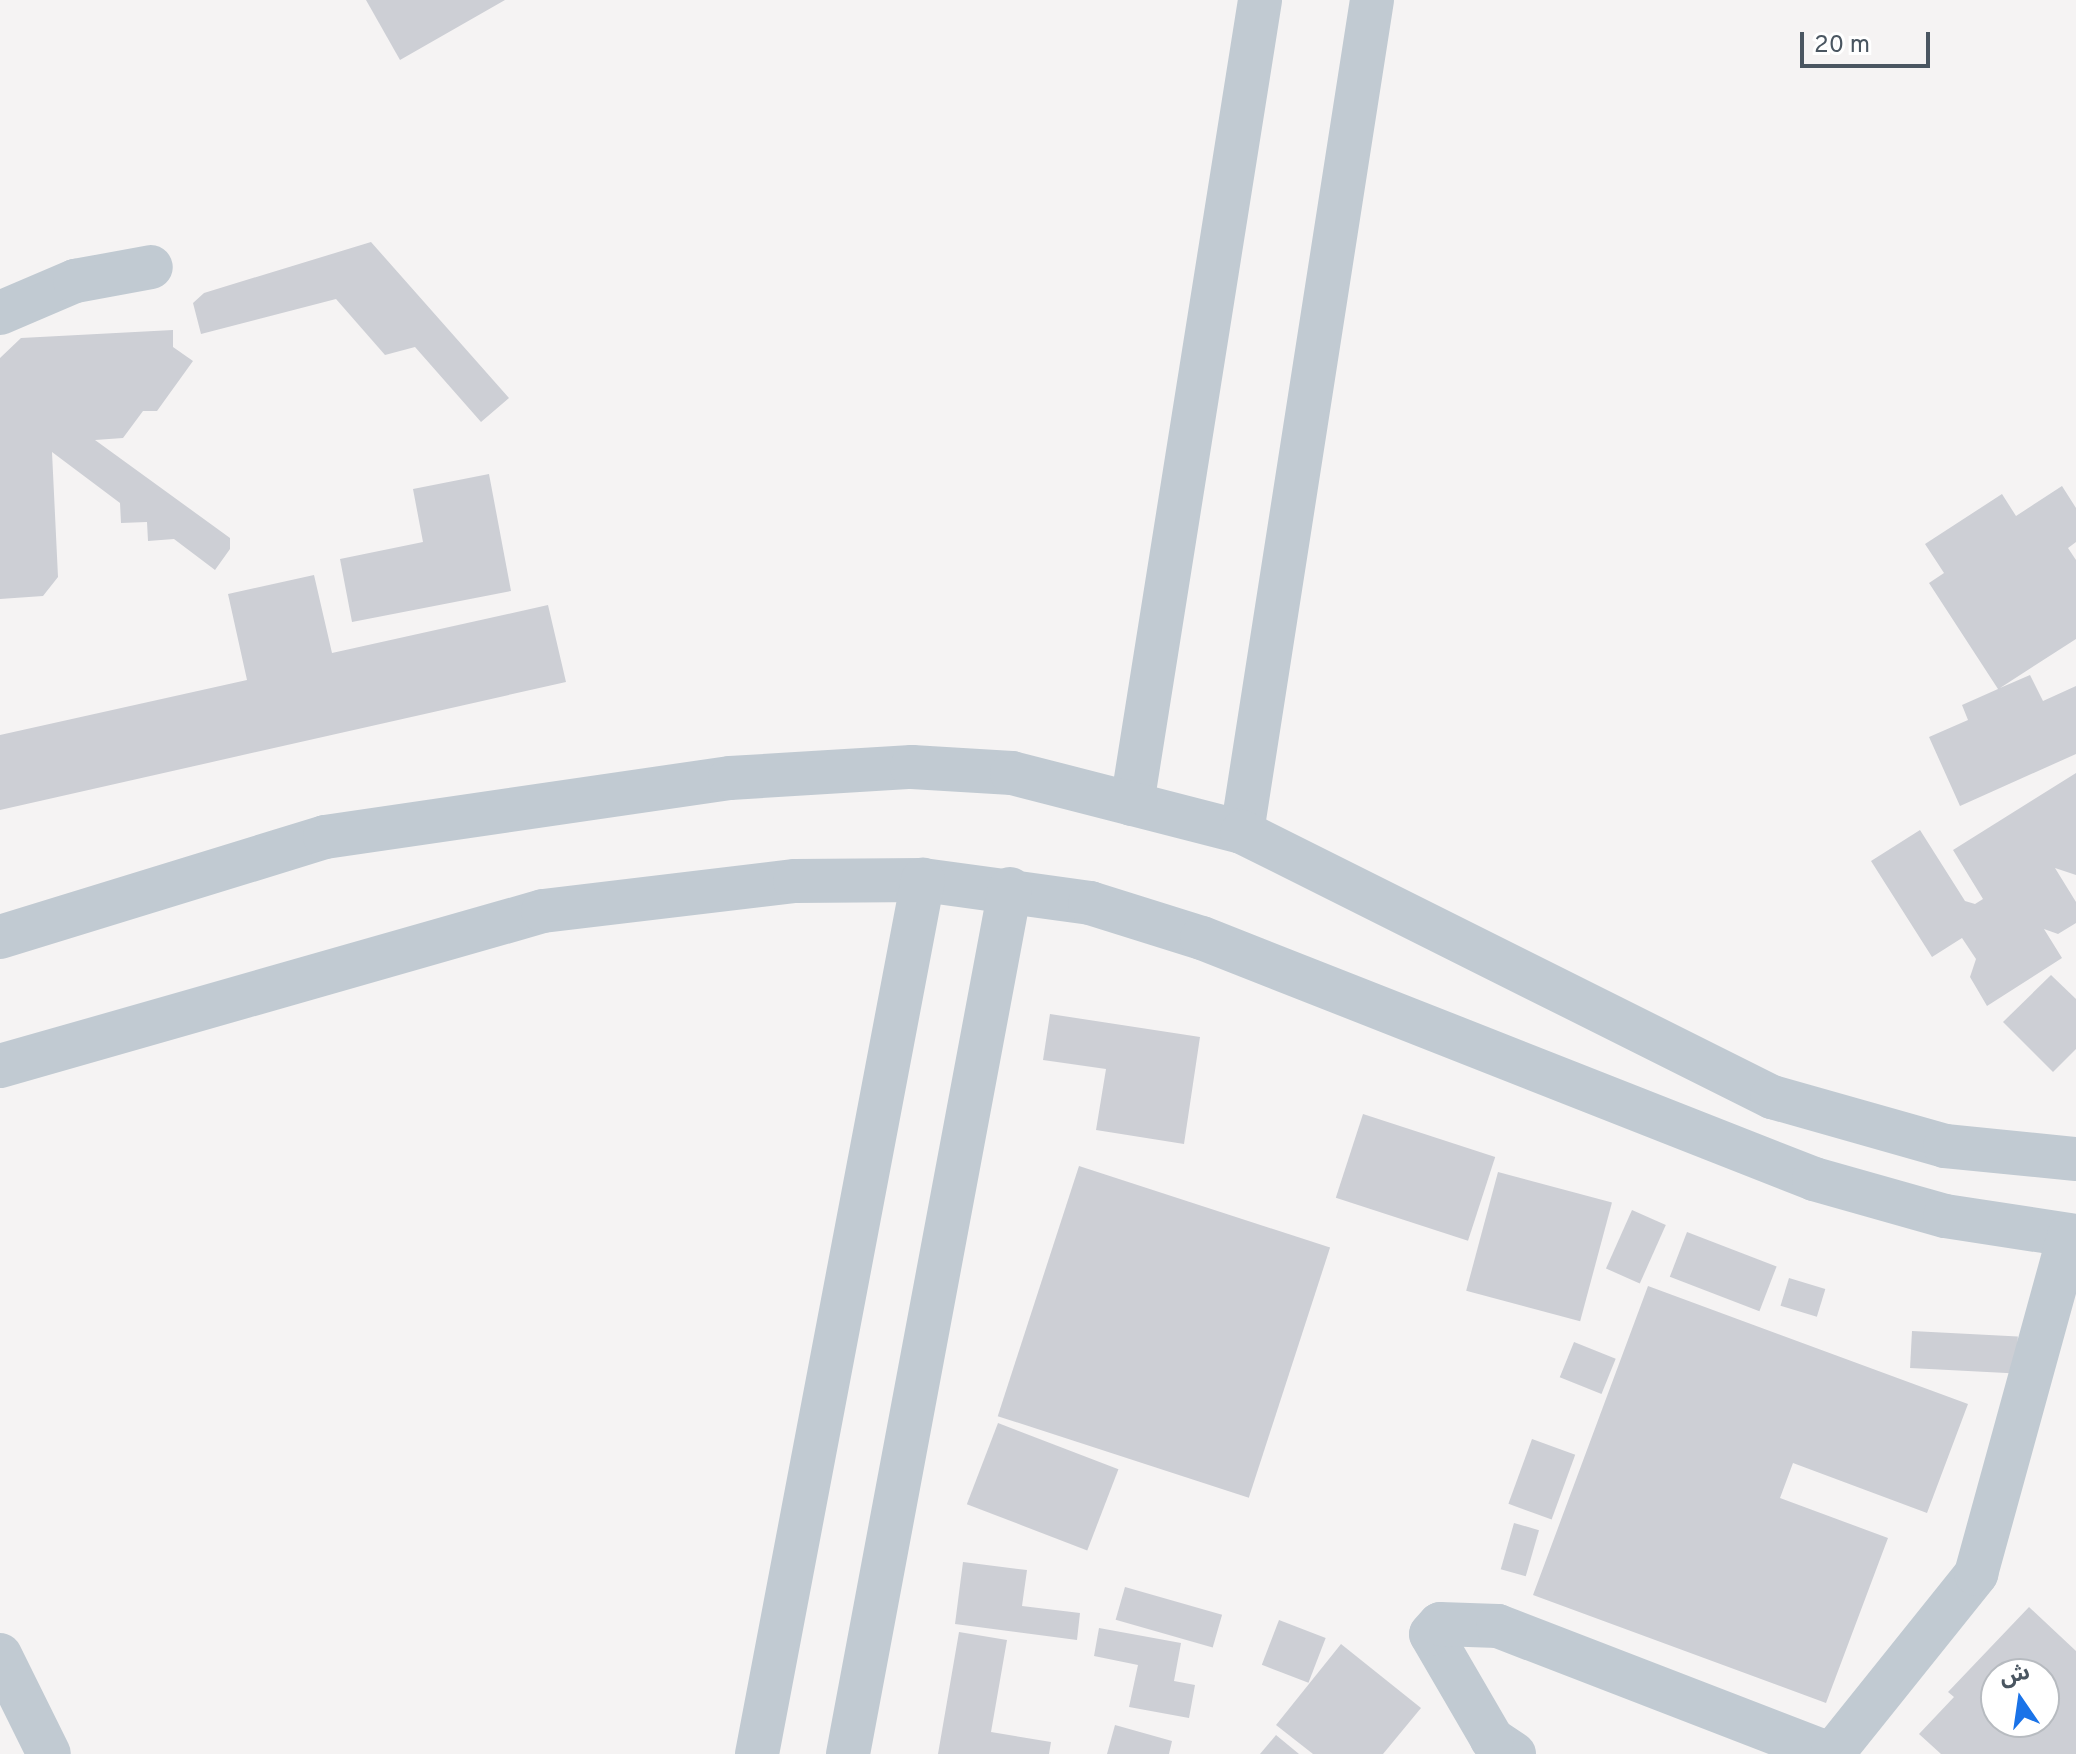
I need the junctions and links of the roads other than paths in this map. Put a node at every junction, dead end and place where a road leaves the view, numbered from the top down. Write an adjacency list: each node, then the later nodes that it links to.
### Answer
1 (1260, 0): 5 (street)
2 (1372, 0): 6 (street)
3 (151, 267): 4 (street)
4 (0, 313)
5 (1132, 804): 6 (street); 9 (street)
6 (1242, 832): 11 (street)
7 (923, 880): 8 (street); 10 (street); 16 (street)
8 (1010, 889): 12 (street); 17 (street)
9 (0, 937)
10 (0, 1066)
11 (2076, 1159)
12 (2073, 1236): 18 (street)
13 (0, 1655): 15 (street)
14 (1495, 1749): 18 (street)
15 (49, 1754)
16 (757, 1754)
17 (848, 1754)
18 (1830, 1754)

